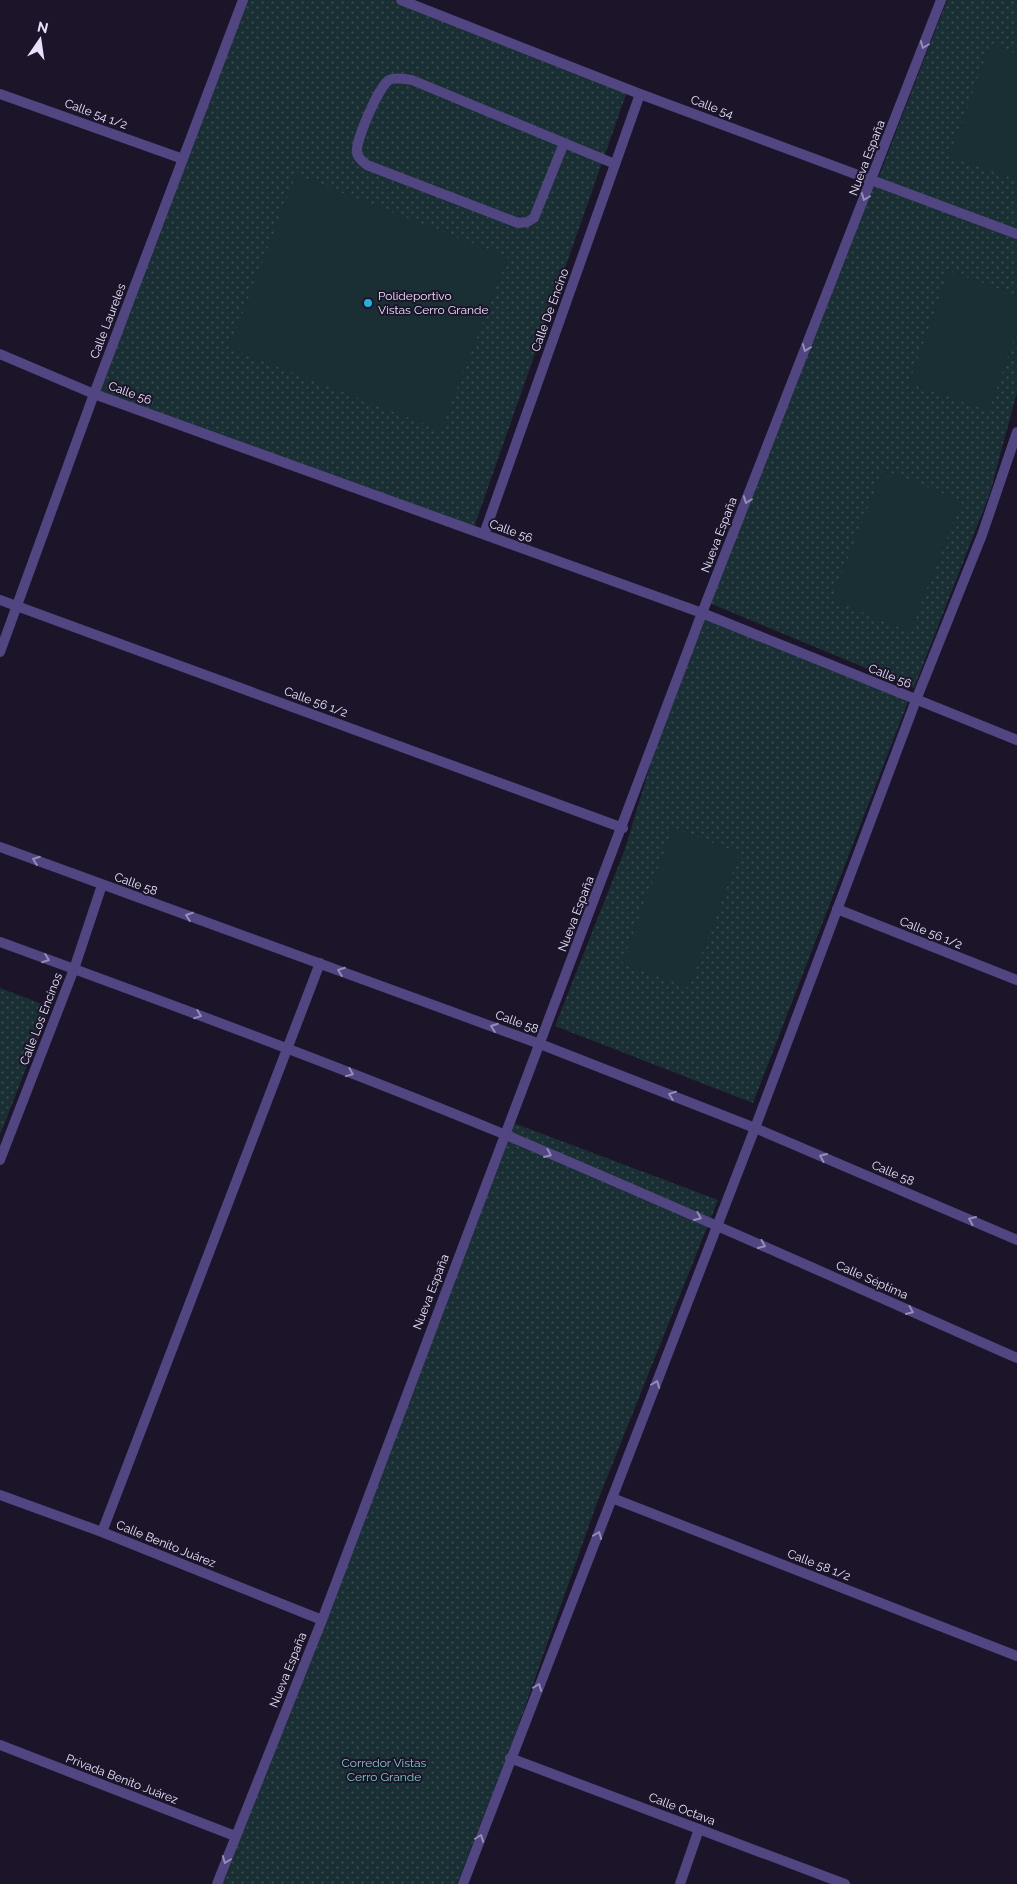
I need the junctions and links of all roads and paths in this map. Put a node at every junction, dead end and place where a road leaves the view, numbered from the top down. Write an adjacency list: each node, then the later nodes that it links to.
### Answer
1 (243, 0): 7 (street, Calle Laureles)
2 (401, 0): 5 (street, Calle 54)
3 (941, 0): 9 (street, Nueva España, one-way to 9)
4 (0, 94): 7 (street, Calle 54 1/2)
5 (640, 94): 8 (street, Calle De Encino); 9 (street, Calle 54)
6 (564, 143): 6 (street); 8 (street)
7 (183, 159): 12 (street, Calle Laureles)
8 (615, 164): 14 (street, Calle De Encino)
9 (872, 181): 10 (street, Calle 54); 17 (street, Nueva España, one-way to 17)
10 (1017, 234)
11 (0, 354): 12 (street, Calle 56)
12 (94, 394): 14 (street, Calle 56); 16 (street, Calle Laureles)
13 (1017, 432): 19 (street)
14 (484, 534): 17 (street, Calle 56)
15 (0, 600): 16 (street, Calle 56 1/2)
16 (18, 607): 18 (street, Calle Laureles); 21 (street, Calle 56 1/2)
17 (702, 613): 19 (street, Calle 56); 21 (street, Nueva España)
18 (0, 652)
19 (916, 700): 20 (street, Calle 56); 24 (street)
20 (1017, 740)
21 (623, 828): 29 (street, Nueva España)
22 (0, 847): 23 (street, Calle 58, one-way to 22)
23 (102, 885): 26 (street, Calle 58, one-way to 23); 27 (street, Calle Los Encinos)
24 (837, 908): 28 (street, Calle 56 1/2); 31 (street)
25 (0, 942): 27 (street, one-way to 27)
26 (320, 963): 29 (street, Calle 58, one-way to 26); 30 (street)
27 (74, 969): 30 (street, one-way to 30); 33 (street, Calle Los Encinos)
28 (1017, 980)
29 (540, 1044): 31 (street, Calle 58, one-way to 29); 32 (street, Nueva España)
30 (288, 1049): 32 (street, one-way to 32); 39 (street)
31 (755, 1128): 34 (street); 35 (street, Calle 58, one-way to 31)
32 (504, 1134): 34 (street, one-way to 34); 40 (street, Nueva España)
33 (0, 1160)
34 (717, 1226): 36 (street, Calle Séptima, one-way to 36); 38 (street, one-way to 34)
35 (1017, 1240)
36 (1017, 1358)
37 (0, 1495): 39 (street, Calle Benito Juárez)
38 (612, 1498): 41 (street, Calle 58 1/2); 43 (street, one-way to 38)
39 (102, 1532): 40 (street, Calle Benito Juárez)
40 (322, 1620): 45 (street, Nueva España)
41 (1017, 1656)
42 (0, 1744): 45 (street, Privada Benito Juárez)
43 (510, 1758): 44 (street, Calle Octava); 47 (street, one-way to 43)
44 (700, 1829): 48 (street); 49 (street, Calle Octava)
45 (235, 1836): 46 (street, Nueva España, one-way to 46)
46 (217, 1884)
47 (462, 1884)
48 (680, 1884)
49 (845, 1884)

